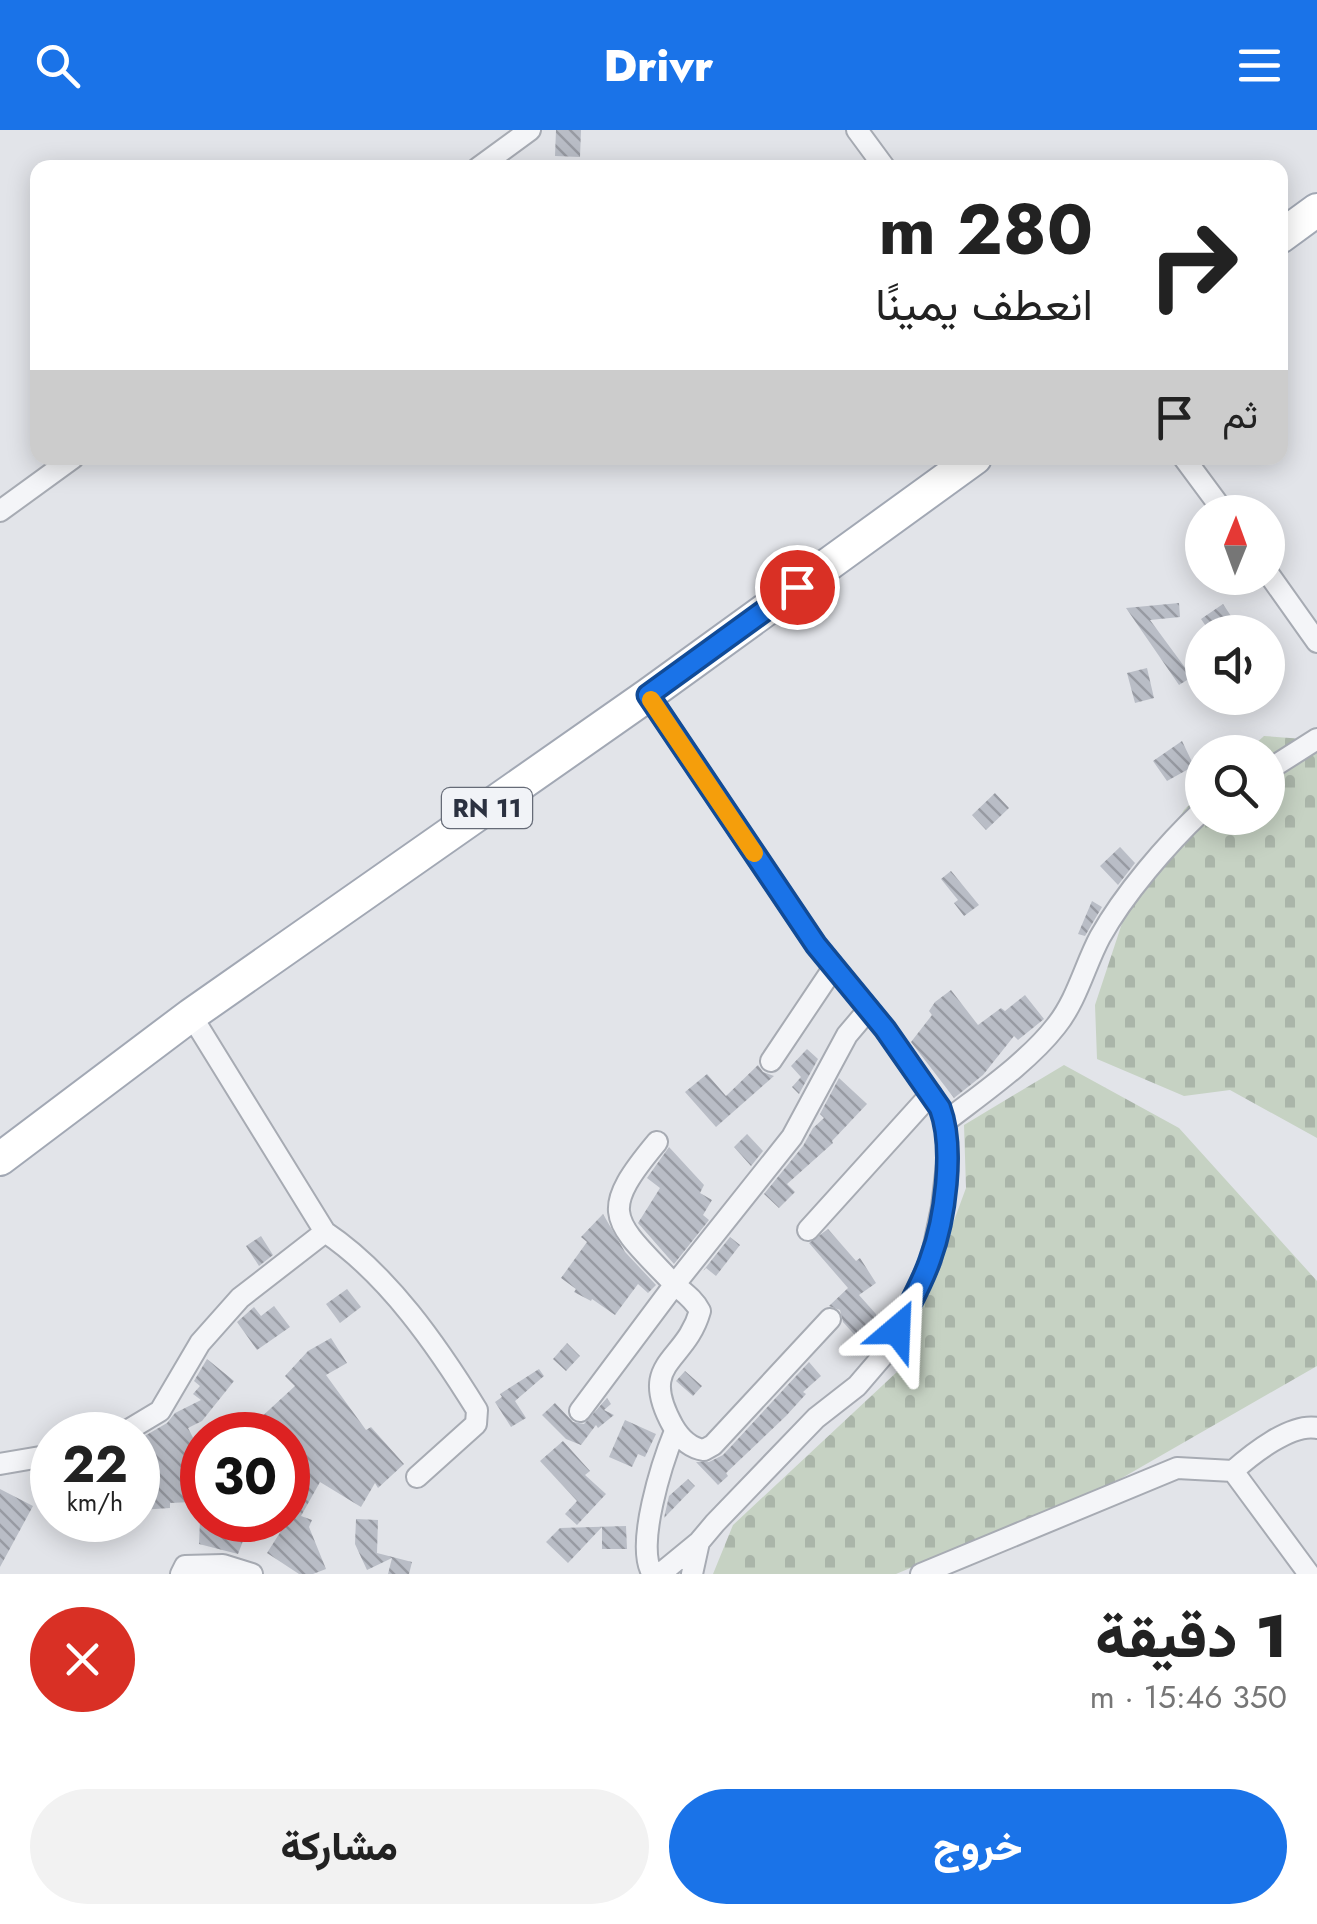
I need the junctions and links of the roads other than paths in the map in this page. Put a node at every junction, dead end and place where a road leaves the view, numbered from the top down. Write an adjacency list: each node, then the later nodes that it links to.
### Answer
1 (530, 130): 3 (street)
2 (857, 130): 4 (street)
3 (489, 160)
4 (878, 160)
5 (1317, 210): 6 (main road)
6 (1288, 231)
7 (63, 465): 11 (street)
8 (965, 465): 14 (main road, RN 11)
9 (1189, 465): 10 (street)
10 (1211, 495)
11 (0, 511)
12 (1284, 595): 13 (street)
13 (1317, 642)
14 (648, 695): 18 (street); 20 (main road, RN 11)
15 (1317, 739): 16 (street)
16 (1285, 759)
17 (1185, 828): 23 (street)
18 (834, 967): 19 (street); 21 (street)
19 (868, 1009): 22 (street); 28 (street)
20 (190, 1015): 25 (main road, RN 11); 27 (street)
21 (772, 1061)
22 (931, 1094): 23 (street); 26 (street)
23 (945, 1122): 38 (street)
24 (657, 1142): 28 (street)
25 (0, 1159)
26 (808, 1230)
27 (325, 1232): 31 (street); 37 (street)
28 (675, 1284): 30 (street); 33 (street)
29 (830, 1319): 33 (street)
30 (580, 1411)
31 (158, 1412)
32 (1317, 1428): 36 (street)
33 (676, 1432): 41 (street)
34 (30, 1458): 35 (street)
35 (0, 1464)
36 (1233, 1471): 43 (street); 44 (street)
37 (417, 1477)
38 (699, 1542): 41 (street); 42 (street)
39 (181, 1574): 40 (street)
40 (252, 1574)
41 (656, 1574)
42 (692, 1574)
43 (921, 1574)
44 (1309, 1574)

